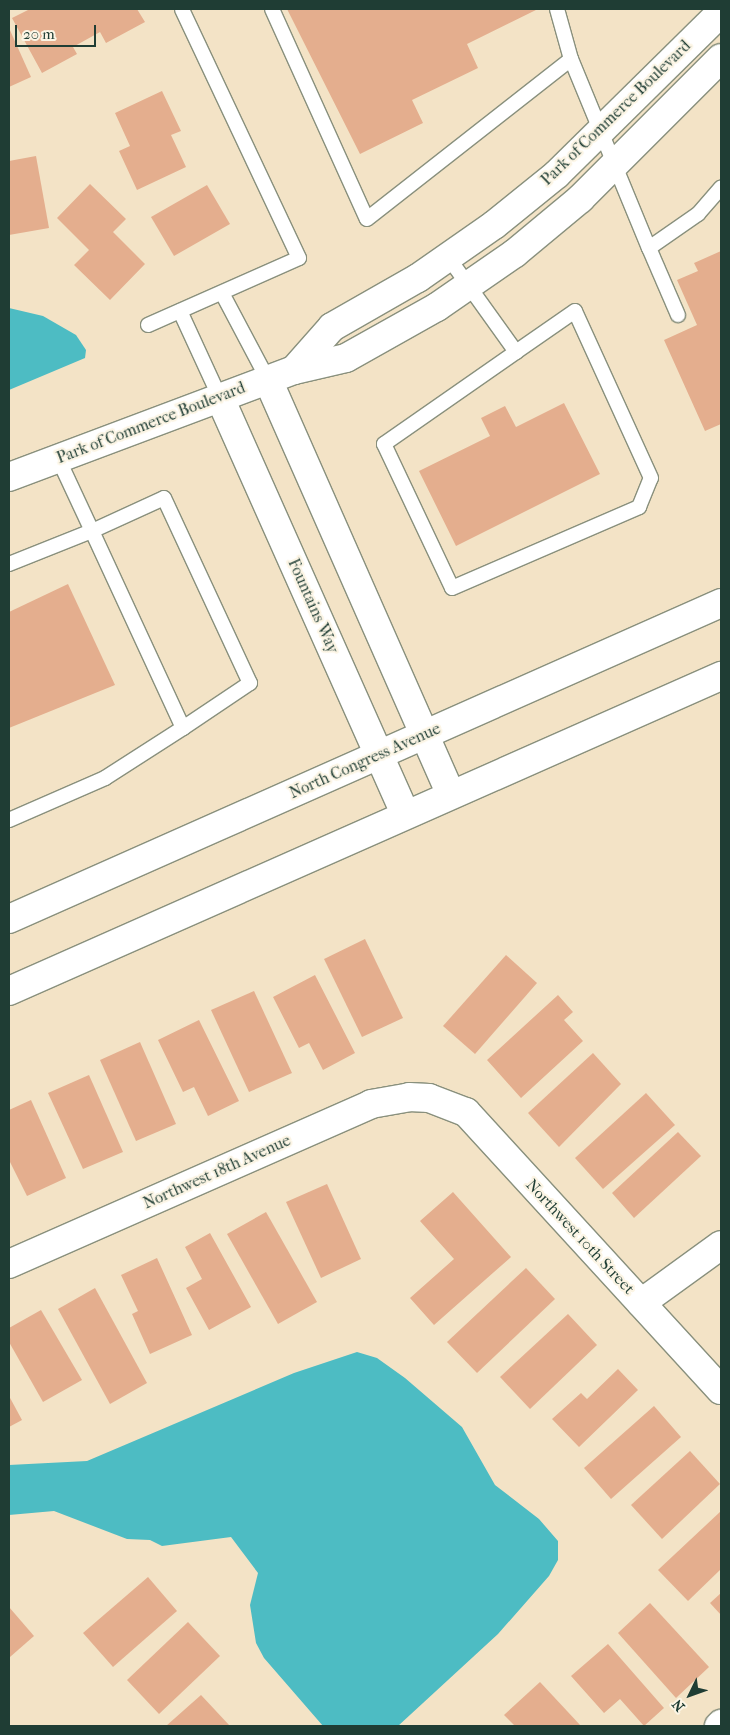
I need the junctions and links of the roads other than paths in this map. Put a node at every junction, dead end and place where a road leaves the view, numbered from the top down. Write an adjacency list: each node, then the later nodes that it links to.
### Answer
1 (182, 9): 13 (lane)
2 (272, 9): 6 (lane)
3 (557, 9): 6 (lane)
4 (721, 12): 7 (street, Park of Commerce Boulevard)
5 (721, 58): 8 (street, Park of Commerce Boulevard)
6 (571, 59): 7 (lane)
7 (603, 129): 8 (lane); 11 (street, Park of Commerce Boulevard)
8 (617, 165): 10 (lane); 12 (street, Park of Commerce Boulevard)
9 (721, 188): 10 (lane)
10 (649, 248): 15 (lane)
11 (448, 256): 12 (lane); 18 (street, Park of Commerce Boulevard)
12 (468, 285): 17 (lane); 18 (street, Park of Commerce Boulevard)
13 (222, 293): 14 (lane); 19 (lane)
14 (180, 311): 16 (lane); 20 (lane)
15 (678, 315)
16 (148, 325)
17 (516, 352): 17 (lane)
18 (294, 370): 19 (street, Park of Commerce Boulevard)
19 (268, 380): 20 (street, Park of Commerce Boulevard); 28 (street)
20 (220, 398): 21 (street, Park of Commerce Boulevard); 29 (street, Fountains Way)
21 (58, 458): 22 (street, Park of Commerce Boulevard); 23 (lane)
22 (9, 477)
23 (92, 531): 24 (lane); 27 (lane); 27 (lane)
24 (9, 564)
25 (721, 602): 28 (street, North Congress Avenue)
26 (721, 676): 30 (street)
27 (183, 728): 32 (lane)
28 (424, 735): 29 (street, North Congress Avenue); 30 (street)
29 (379, 755): 31 (street, Fountains Way); 33 (street, North Congress Avenue)
30 (450, 793): 31 (street)
31 (405, 813): 34 (street)
32 (9, 820)
33 (9, 919)
34 (9, 992)
35 (429, 1098): 37 (street, Northwest 18th Avenue); 38 (street, Northwest 10th Street)
36 (721, 1245): 38 (street)
37 (9, 1264)
38 (641, 1303): 39 (street, Northwest 10th Street)
39 (721, 1390)

